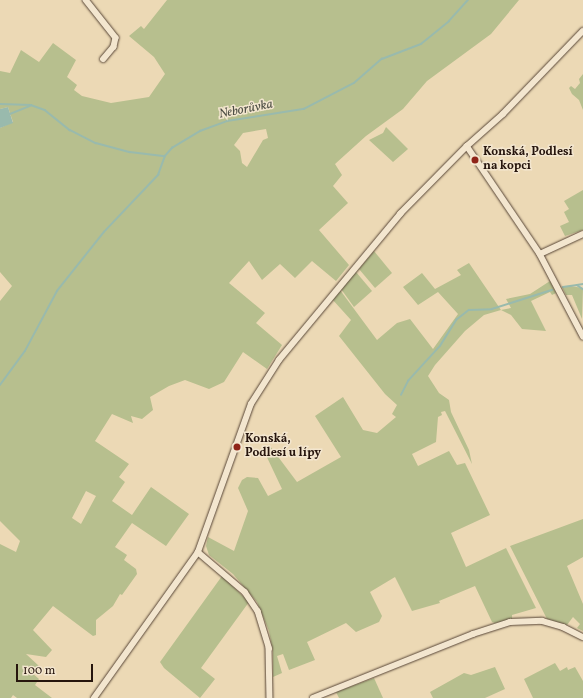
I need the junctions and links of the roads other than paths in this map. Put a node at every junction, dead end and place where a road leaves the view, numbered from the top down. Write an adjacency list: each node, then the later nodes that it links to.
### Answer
1 (86, 0): 3 (street)
2 (583, 31): 4 (street)
3 (104, 59)
4 (467, 146): 6 (street); 8 (street)
5 (583, 234): 6 (street)
6 (540, 254): 7 (street)
7 (583, 336)
8 (198, 552): 10 (street); 11 (street)
9 (583, 637): 12 (street)
10 (94, 698)
11 (270, 698)
12 (313, 698)

